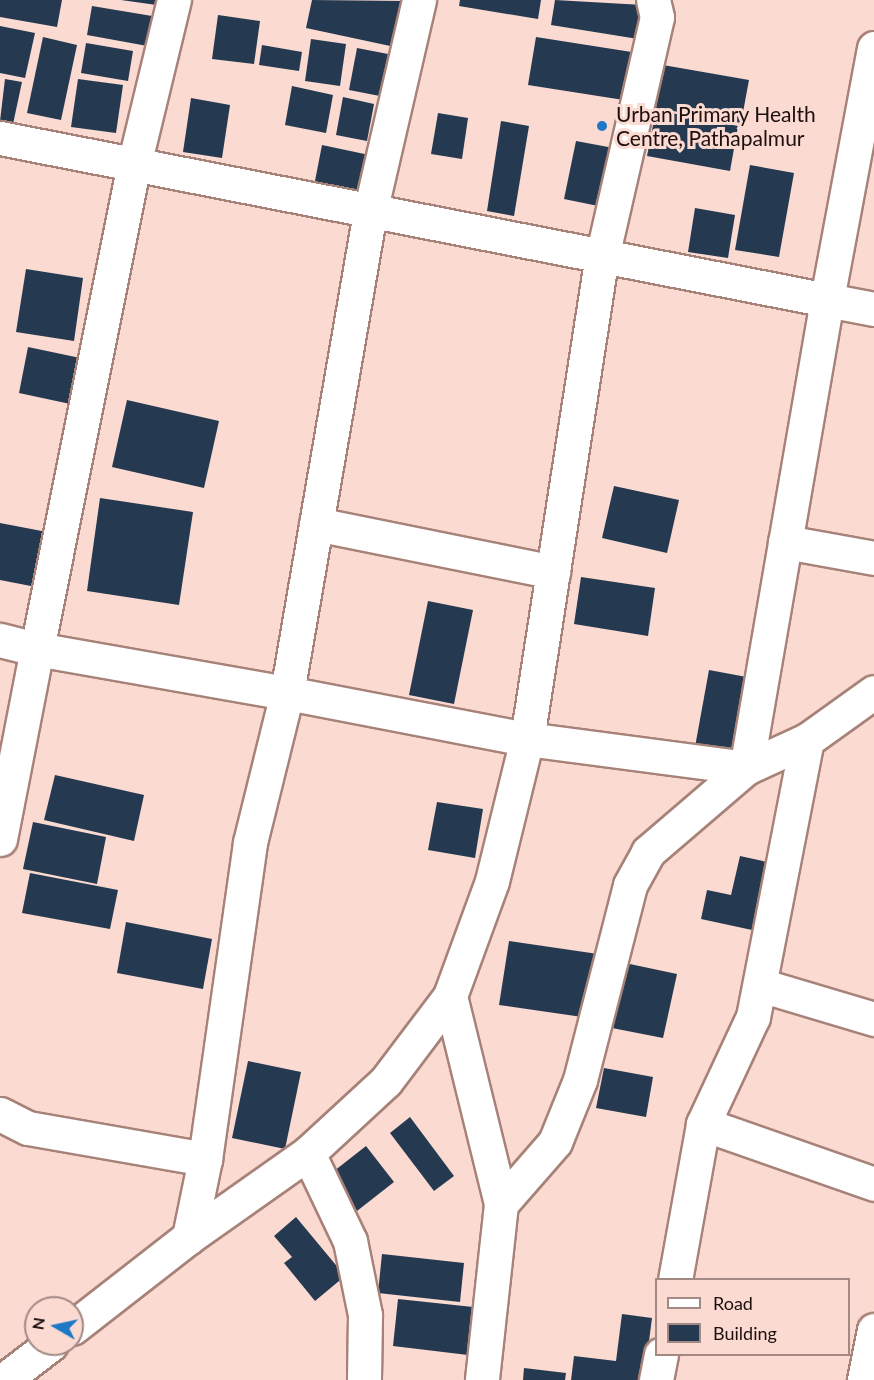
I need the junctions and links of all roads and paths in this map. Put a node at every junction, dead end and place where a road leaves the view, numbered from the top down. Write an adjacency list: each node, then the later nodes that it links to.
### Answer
1 (174, 0): 6 (street)
2 (419, 0): 7 (street)
3 (653, 0): 8 (street)
4 (874, 48): 9 (street)
5 (0, 138): 6 (street)
6 (133, 169): 7 (street); 16 (street)
7 (370, 212): 8 (street); 11 (street)
8 (602, 257): 9 (street); 14 (street)
9 (827, 300): 10 (street); 12 (street)
10 (874, 309)
11 (316, 524): 14 (street); 18 (street)
12 (785, 542): 13 (street); 21 (street)
13 (874, 558)
14 (553, 572): 19 (street)
15 (0, 640): 16 (street)
16 (37, 649): 18 (street); 22 (street)
17 (874, 692): 20 (street)
18 (287, 693): 19 (street); 29 (street)
19 (527, 739): 21 (street); 24 (street)
20 (807, 740): 21 (street); 23 (street)
21 (746, 768): 31 (street)
22 (0, 839)
23 (760, 985): 25 (street); 27 (street)
24 (450, 996): 28 (street); 31 (street)
25 (874, 1019)
26 (0, 1114): 29 (street)
27 (703, 1124): 30 (street); 33 (street)
28 (308, 1153): 32 (street); 39 (street)
29 (206, 1159): 32 (street)
30 (874, 1184)
31 (501, 1204): 40 (street)
32 (189, 1237): 34 (street)
33 (675, 1278)
34 (84, 1319)
35 (874, 1330): 42 (street)
36 (35, 1356): 38 (street)
37 (661, 1356): 41 (street)
38 (4, 1380)
39 (364, 1380)
40 (482, 1380)
41 (656, 1380)
42 (864, 1380)

